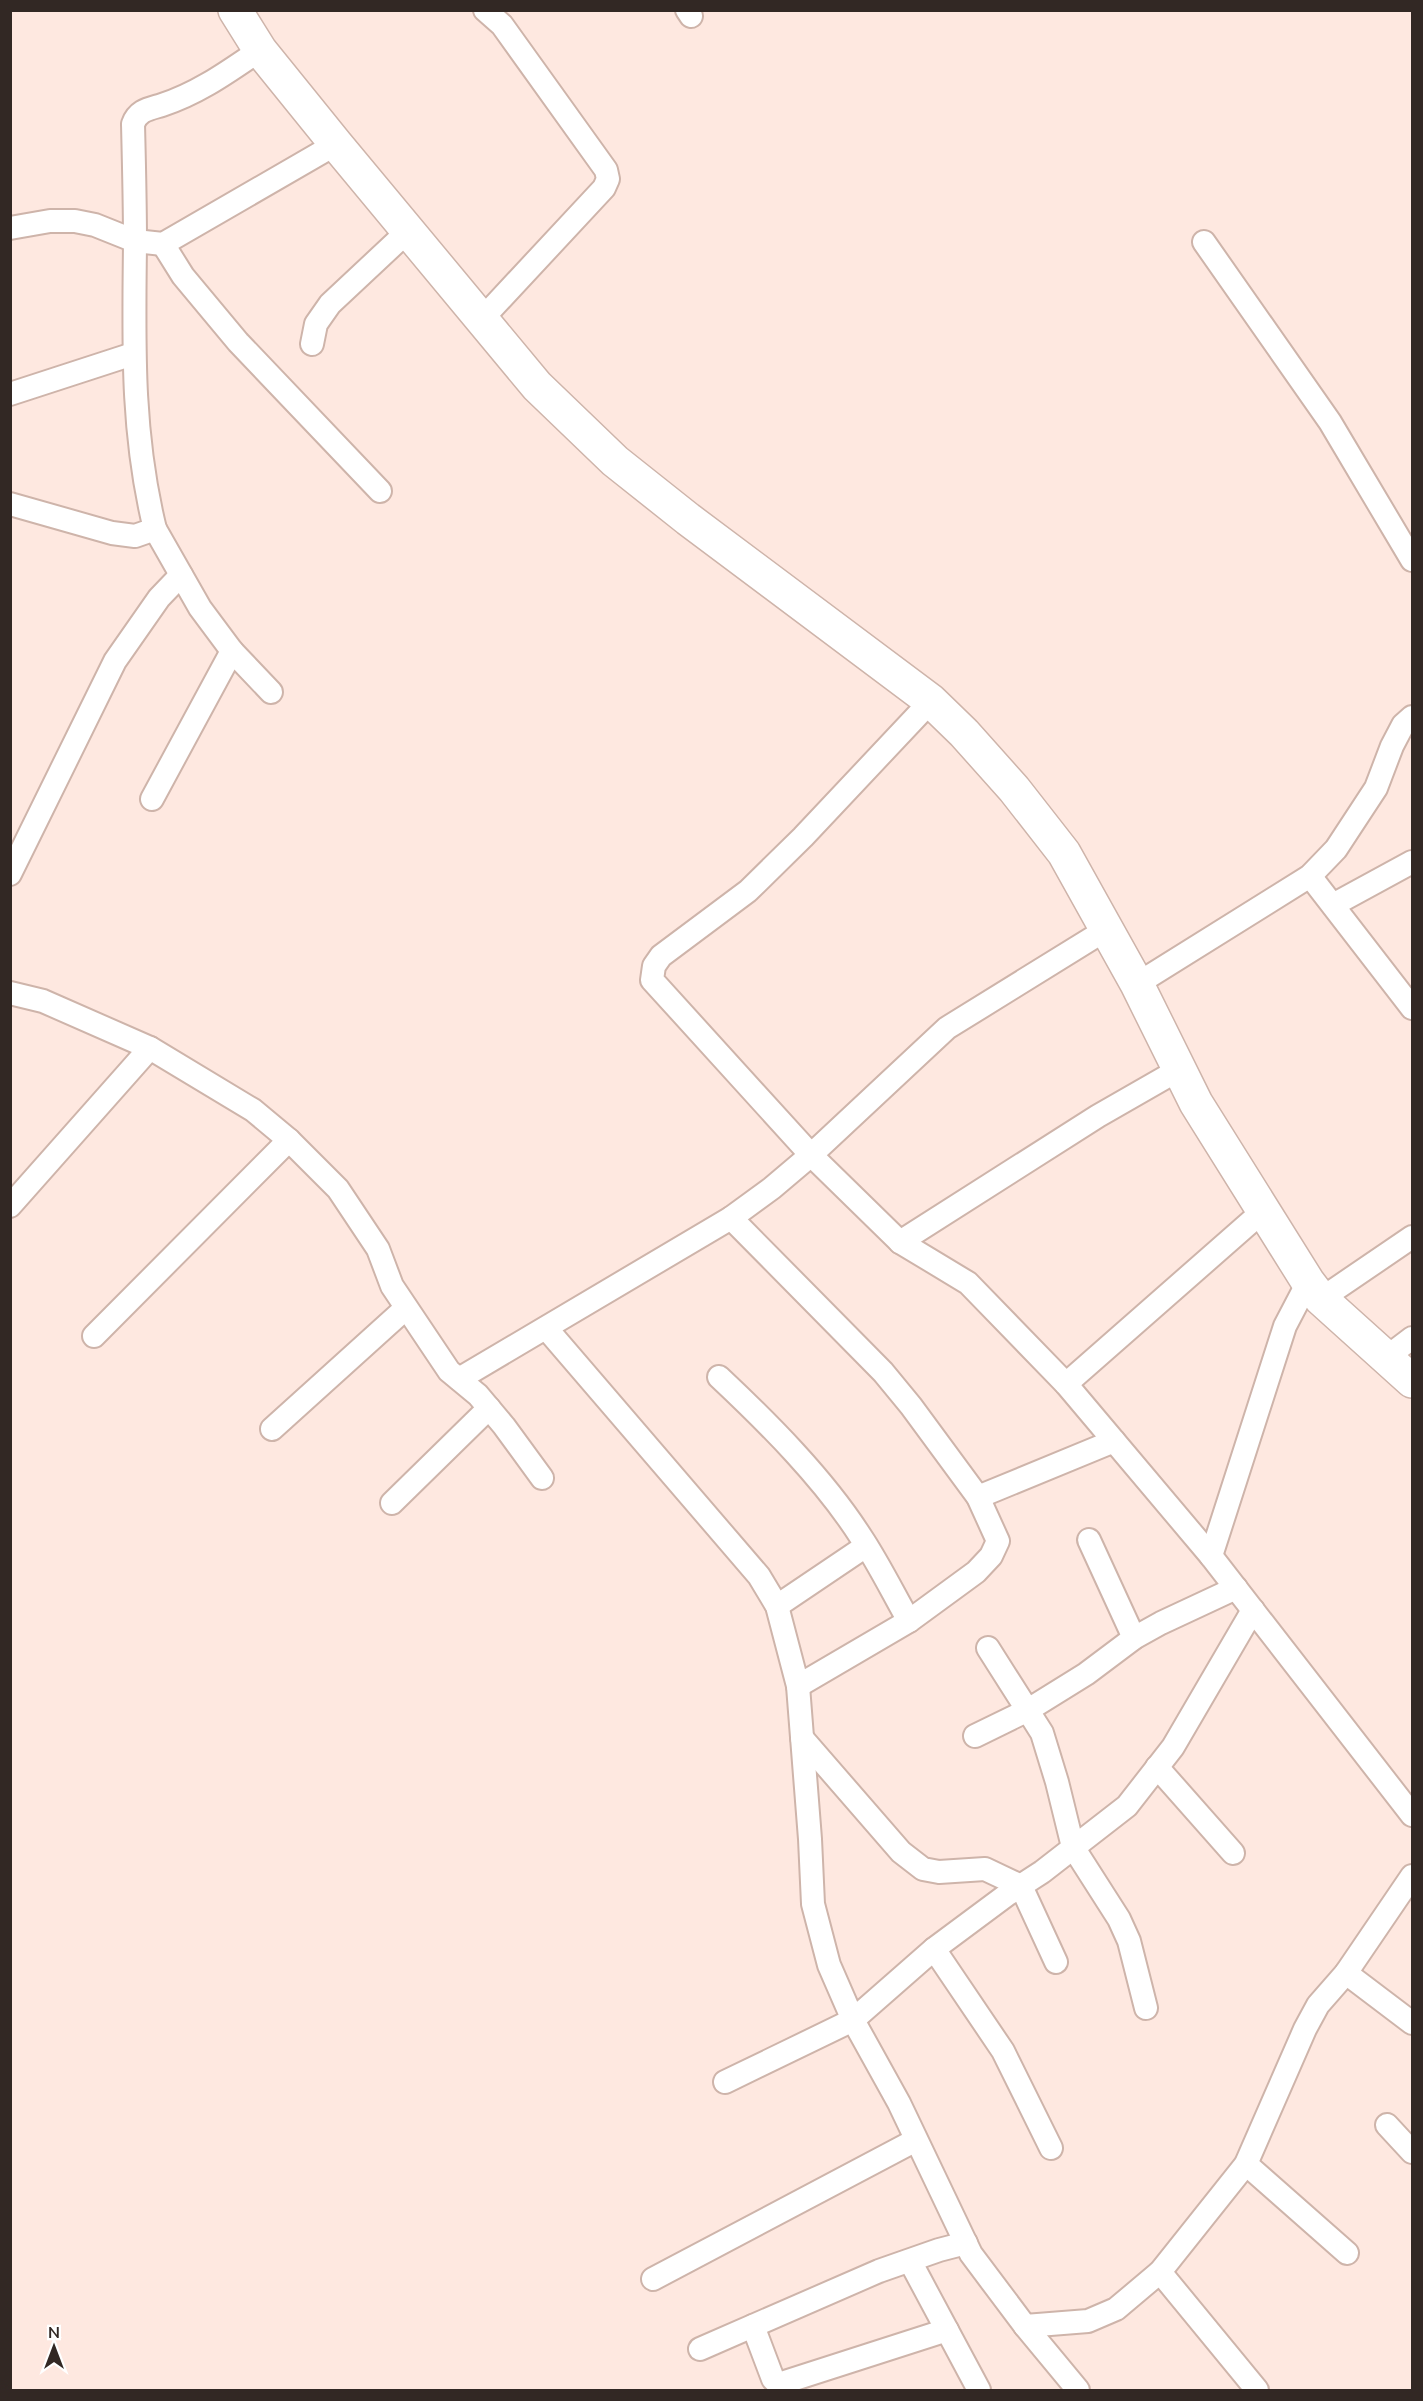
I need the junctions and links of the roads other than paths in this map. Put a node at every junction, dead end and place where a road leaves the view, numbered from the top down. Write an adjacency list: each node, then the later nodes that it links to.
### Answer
1 (235, 10): 3 (main road)
2 (484, 10): 10 (street)
3 (260, 50): 4 (main road); 7 (street)
4 (336, 144): 6 (main road); 9 (street)
5 (10, 228): 7 (street)
6 (408, 231): 10 (main road); 11 (street)
7 (135, 242): 9 (street); 12 (street)
8 (1204, 243): 17 (street)
9 (163, 244): 14 (street)
10 (482, 319): 21 (main road)
11 (312, 344)
12 (133, 354): 13 (street); 16 (street)
13 (10, 394)
14 (380, 491)
15 (10, 504): 16 (street)
16 (155, 529): 18 (street)
17 (1413, 560)
18 (181, 575): 19 (street); 25 (street)
19 (232, 651): 20 (street); 23 (street)
20 (271, 692)
21 (931, 701): 28 (main road); 35 (street)
22 (1413, 717): 26 (street)
23 (152, 799)
24 (1413, 862): 27 (street)
25 (10, 874)
26 (1310, 876): 27 (street); 29 (street)
27 (1333, 905): 31 (street)
28 (1107, 929): 29 (main road); 35 (street)
29 (1137, 984): 33 (main road)
30 (10, 993): 32 (street)
31 (1413, 1008)
32 (150, 1048): 34 (street); 36 (street)
33 (1180, 1069): 37 (main road); 40 (street)
34 (289, 1140): 42 (street); 44 (street)
35 (811, 1155): 38 (street); 40 (street)
36 (10, 1206)
37 (1263, 1211): 41 (main road); 50 (street)
38 (731, 1218): 43 (street); 55 (street)
39 (1413, 1237): 41 (street)
40 (900, 1242): 50 (street)
41 (1315, 1290): 46 (main road); 59 (street)
42 (406, 1308): 48 (street); 52 (street)
43 (546, 1328): 48 (street); 61 (street)
44 (94, 1336)
45 (1413, 1338): 46 (street)
46 (1387, 1357): 49 (main road)
47 (719, 1377): 58 (street)
48 (459, 1379): 51 (street)
49 (1413, 1381)
50 (1066, 1384): 53 (street)
51 (489, 1408): 54 (street); 56 (street)
52 (272, 1429)
53 (1114, 1441): 55 (street); 59 (street)
54 (542, 1478)
55 (978, 1497): 63 (street)
56 (392, 1503)
57 (1089, 1540): 64 (street)
58 (866, 1546): 61 (street); 63 (street)
59 (1211, 1556): 60 (street)
60 (1236, 1588): 62 (street); 64 (street)
61 (777, 1606): 66 (street)
62 (1253, 1610): 70 (street); 71 (street)
63 (909, 1621): 66 (street)
64 (1134, 1638): 67 (street)
65 (988, 1648): 67 (street)
66 (798, 1686): 69 (street)
67 (1028, 1710): 68 (street); 72 (street)
68 (975, 1736)
69 (802, 1738): 75 (street); 80 (street)
70 (1157, 1767): 72 (street); 73 (street)
71 (1413, 1815)
72 (1073, 1848): 75 (street); 79 (street)
73 (1233, 1853)
74 (1413, 1876): 78 (street)
75 (1021, 1886): 76 (street); 77 (street)
76 (934, 1949): 80 (street); 85 (street)
77 (1056, 1962)
78 (1346, 1973): 81 (street); 87 (street)
79 (1146, 2008)
80 (853, 2020): 82 (street); 84 (street)
81 (1413, 2023)
82 (725, 2082)
83 (1387, 2125): 86 (street)
84 (916, 2140): 88 (street); 92 (street)
85 (1051, 2148)
86 (1413, 2152)
87 (1246, 2164): 89 (street); 91 (street)
88 (966, 2243): 90 (street); 94 (street)
89 (1347, 2253)
90 (910, 2261): 93 (street); 95 (street)
91 (1160, 2272): 94 (street); 99 (street)
92 (653, 2279)
93 (753, 2326): 95 (street); 96 (street)
94 (1024, 2326): 98 (street)
95 (947, 2330): 97 (street)
96 (700, 2349)
97 (979, 2391)
98 (1078, 2391)
99 (1257, 2391)

